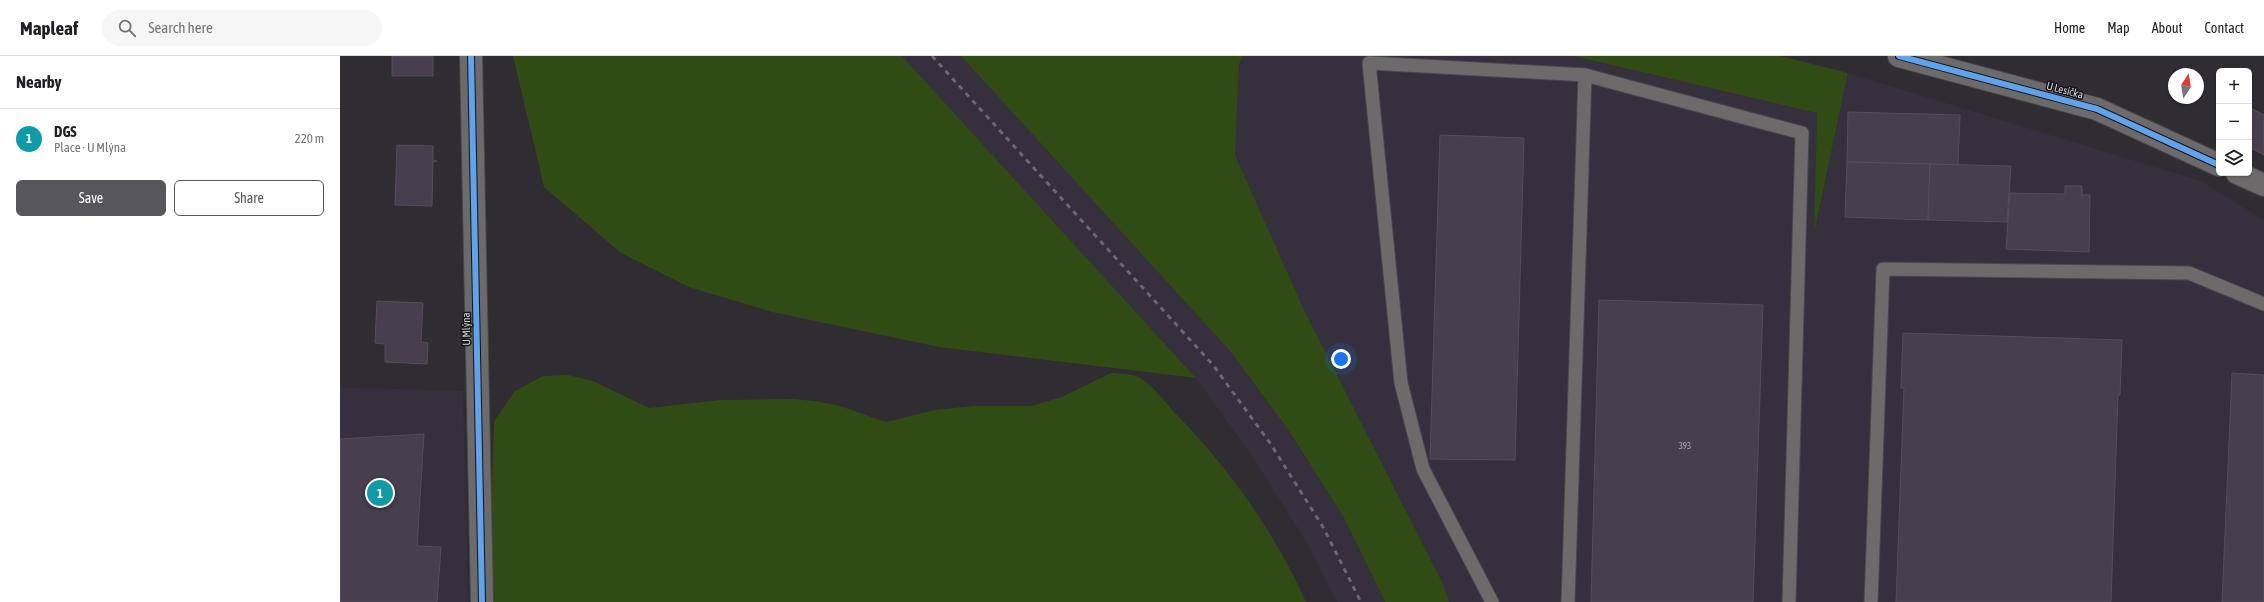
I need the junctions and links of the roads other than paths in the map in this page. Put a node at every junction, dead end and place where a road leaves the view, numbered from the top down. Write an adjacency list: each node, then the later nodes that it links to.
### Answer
1 (471, 56): 8 (street, U Mlýna)
2 (1899, 56): 4 (street, U Lesíčka)
3 (1585, 75): 9 (lane); 10 (lane); 11 (lane)
4 (2216, 164)
5 (2244, 176): 6 (street)
6 (2264, 185)
7 (2264, 304): 12 (lane)
8 (482, 602)
9 (1492, 602)
10 (1568, 602)
11 (1789, 602)
12 (1871, 602)

